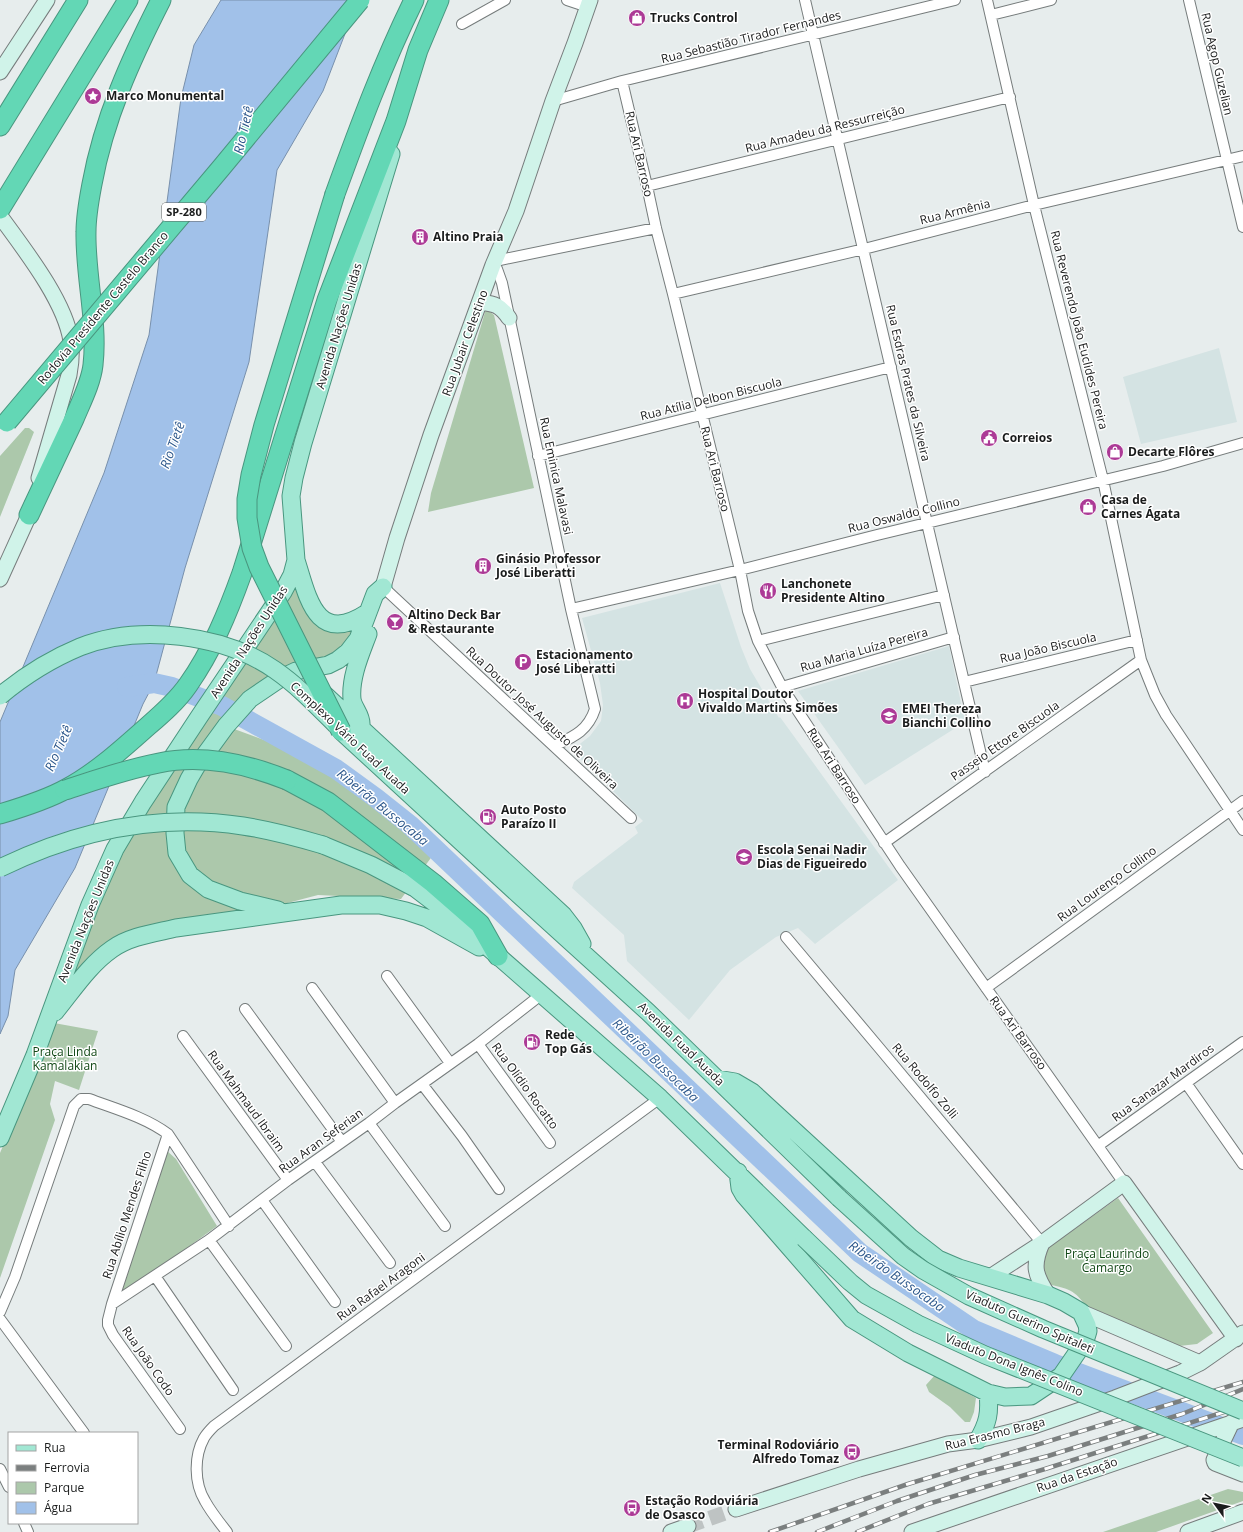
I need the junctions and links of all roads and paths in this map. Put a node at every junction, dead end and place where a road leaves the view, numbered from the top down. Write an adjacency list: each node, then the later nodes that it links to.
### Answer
1 (47, 0): 18 (main road)
2 (78, 0): 23 (highway)
3 (128, 0): 29 (highway)
4 (161, 0): 44 (highway)
5 (360, 0): 40 (highway, Rodovia Presidente Castelo Branco / SP-280, bridge)
6 (414, 0): 62 (highway, bridge)
7 (439, 0): 22 (highway, Avenida Nações Unidas)
8 (505, 0): 16 (street)
9 (805, 0): 17 (street, Rua Esdras Prates da Silveira)
10 (955, 0): 17 (street, Rua Sebastião Tirador Fernandes)
11 (987, 0): 15 (street, Rua Reverendo João Euclides Pereira)
12 (1051, 0): 15 (street)
13 (1189, 0): 26 (street, Rua Agop Guzelian)
14 (579, 1): 21 (main road, Rua Jubair Celestino)
15 (991, 15): 20 (street, Rua Reverendo João Euclides Pereira)
16 (462, 24)
17 (814, 35): 19 (street, Rua Sebastião Tirador Fernandes); 24 (street, Rua Esdras Prates da Silveira)
18 (0, 72)
19 (622, 81): 21 (street, Rua Sebastião Tirador Fernandes); 27 (street, Rua Ari Barroso)
20 (1010, 97): 24 (street, Rua Amadeu da Ressurreição); 28 (street, Rua Reverendo João Euclides Pereira)
21 (553, 101): 34 (main road, Rua Jubair Celestino)
22 (396, 121): 46 (main road, Avenida Nações Unidas); 65 (highway, bridge)
23 (0, 126)
24 (839, 140): 27 (street, Rua Amadeu da Ressurreição); 33 (street, Rua Esdras Prates da Silveira)
25 (1243, 156): 26 (street, Rua Armênia)
26 (1227, 160): 28 (street, Rua Armênia); 31 (street, Rua Agop Guzelian)
27 (647, 186): 32 (street, Rua Ari Barroso)
28 (1034, 205): 33 (street, Rua Armênia); 43 (street, Rua Reverendo João Euclides Pereira)
29 (0, 209)
30 (0, 216): 44 (main road)
31 (1243, 227)
32 (656, 228): 34 (street); 35 (street, Rua Ari Barroso)
33 (864, 249): 35 (street, Rua Armênia); 38 (street, Rua Esdras Prates da Silveira)
34 (494, 263): 36 (main road, Rua Jubair Celestino); 37 (street, Rua Eminica Malavasi)
35 (673, 294): 39 (street, Rua Ari Barroso)
36 (480, 302): 37 (main road); 49 (main road, Rua Jubair Celestino)
37 (509, 318): 42 (street, Rua Eminica Malavasi)
38 (891, 367): 39 (street, Rua Atília Delbon Biscuola); 45 (street, Rua Esdras Prates da Silveira)
39 (702, 415): 42 (street, Rua Atília Delbon Biscuola); 47 (street, Rua Ari Barroso)
40 (4, 426)
41 (1243, 444): 43 (street, Rua Oswaldo Collino)
42 (538, 456): 51 (street, Rua Eminica Malavasi)
43 (1103, 480): 45 (street, Rua Oswaldo Collino); 54 (street, Rua Reverendo João Euclides Pereira)
44 (29, 515): 48 (main road)
45 (927, 523): 47 (street, Rua Oswaldo Collino); 50 (street, Rua Esdras Prates da Silveira)
46 (296, 560): 52 (main road); 83 (main road, Avenida Nações Unidas)
47 (740, 570): 51 (street, Rua Oswaldo Collino); 55 (street, Rua Ari Barroso)
48 (0, 579)
49 (383, 587): 52 (main road); 61 (main road); 63 (street, Rua Doutor José Augusto de Oliveira)
50 (944, 595): 53 (street, Rua Esdras Prates da Silveira); 55 (street)
51 (571, 609): 63 (street, Rua Eminica Malavasi)
52 (367, 613): 57 (main road)
53 (954, 637): 58 (street, Rua Esdras Prates da Silveira); 59 (street, Rua Maria Luíza Pereira)
54 (1137, 640): 56 (street, Rua Reverendo João Euclides Pereira); 58 (street, Rua João Biscuola)
55 (758, 641): 59 (street, Rua Ari Barroso)
56 (1141, 660): 64 (street, Passeio Ettore Biscuola); 67 (street, Rua Reverendo João Euclides Pereira)
57 (296, 670): 61 (main road); 74 (main road)
58 (964, 682): 64 (street, Rua Esdras Prates da Silveira)
59 (782, 687): 71 (street, Rua Ari Barroso)
60 (0, 696): 62 (main road, Complexo Vário Fuad Auada, bridge)
61 (361, 729): 77 (main road)
62 (341, 731): 73 (main road, Complexo Vário Fuad Auada)
63 (554, 746): 69 (street, Rua Doutor José Augusto de Oliveira)
64 (985, 772): 71 (street, Passeio Ettore Biscuola)
65 (65, 790): 68 (highway); 76 (highway, bridge)
66 (1243, 801): 67 (street, Rua Lourenço Collino)
67 (1229, 810): 70 (street, Rua Reverendo João Euclides Pereira); 80 (street, Rua Lourenço Collino)
68 (0, 814)
69 (631, 818)
70 (1243, 830)
71 (884, 843): 80 (street, Rua Ari Barroso)
72 (0, 868): 76 (main road, bridge)
73 (518, 895): 77 (main road, Avenida Fuad Auada)
74 (288, 913): 76 (main road); 83 (main road)
75 (786, 938): 110 (street, Rua Rodolfo Zolli)
76 (498, 956): 81 (main road)
77 (588, 956): 88 (main road, Avenida Fuad Auada)
78 (387, 976): 87 (street)
79 (312, 988): 92 (street)
80 (986, 988): 98 (street, Rua Ari Barroso)
81 (542, 994): 86 (street, Rua Aran Seferian); 91 (main road)
82 (245, 1009): 96 (street)
83 (45, 1026): 95 (main road, Avenida Nações Unidas)
84 (183, 1036): 102 (street, Rua Mahmaud Ibraim)
85 (1243, 1042): 89 (street, Rua Sanazar Mardiros)
86 (478, 1044): 87 (street, Rua Aran Seferian); 97 (street, Rua Olídio Rocatto)
87 (450, 1064): 90 (street, Rua Aran Seferian)
88 (718, 1079): 105 (main road, Avenida Fuad Auada); 113 (main road)
89 (1186, 1083): 98 (street, Rua Sanazar Mardiros); 100 (street)
90 (422, 1084): 92 (street, Rua Aran Seferian); 104 (street)
91 (660, 1098): 101 (main road); 136 (street, Rua Rafael Aragoni)
92 (395, 1103): 93 (street, Rua Aran Seferian)
93 (368, 1123): 96 (street, Rua Aran Seferian); 108 (street)
94 (168, 1134): 107 (street); 116 (street, Rua Abílio Mendes Filho); 117 (street)
95 (0, 1138)
96 (342, 1142): 99 (street, Rua Aran Seferian)
97 (550, 1143)
98 (1099, 1145): 103 (street, Rua Ari Barroso)
99 (315, 1162): 102 (street, Rua Aran Seferian); 111 (street)
100 (1243, 1164)
101 (738, 1172): 124 (main road); 129 (main road, Viaduto Dona Ignês Colino, bridge)
102 (288, 1180): 106 (street, Rua Aran Seferian)
103 (1124, 1183): 110 (main road); 120 (main road, Rua Ari Barroso)
104 (499, 1189)
105 (839, 1198): 125 (main road, Viaduto Guerino Spitaleti, bridge)
106 (262, 1200): 107 (street, Rua Aran Seferian); 115 (street)
107 (229, 1226): 109 (street, Rua Aran Seferian)
108 (445, 1226)
109 (209, 1240): 112 (street, Rua Aran Seferian); 121 (street)
110 (1042, 1243): 113 (main road); 114 (main road)
111 (390, 1263)
112 (154, 1276): 116 (street, Rua Aran Seferian); 123 (street)
113 (990, 1277): 114 (main road)
114 (1048, 1295): 118 (main road)
115 (335, 1302)
116 (112, 1304): 126 (street, Rua João Codo)
117 (0, 1312)
118 (1081, 1312): 122 (main road); 124 (main road)
119 (0, 1319): 127 (street)
120 (1239, 1336): 122 (main road, Rua Erasmo Braga)
121 (286, 1346)
122 (1200, 1363): 128 (main road, Rua Erasmo Braga)
123 (233, 1390)
124 (988, 1393): 128 (main road)
125 (1234, 1422): 131 (main road); 138 (main road, Rua da Estação)
126 (180, 1429)
127 (83, 1432)
128 (978, 1440): 133 (main road, Rua Erasmo Braga)
129 (1243, 1458)
130 (0, 1469): 132 (street)
131 (1243, 1474)
132 (8, 1486)
133 (736, 1510)
134 (1243, 1512): 139 (main road)
135 (688, 1526): 137 (main road)
136 (227, 1532)
137 (671, 1532)
138 (912, 1532)
139 (1188, 1532)

